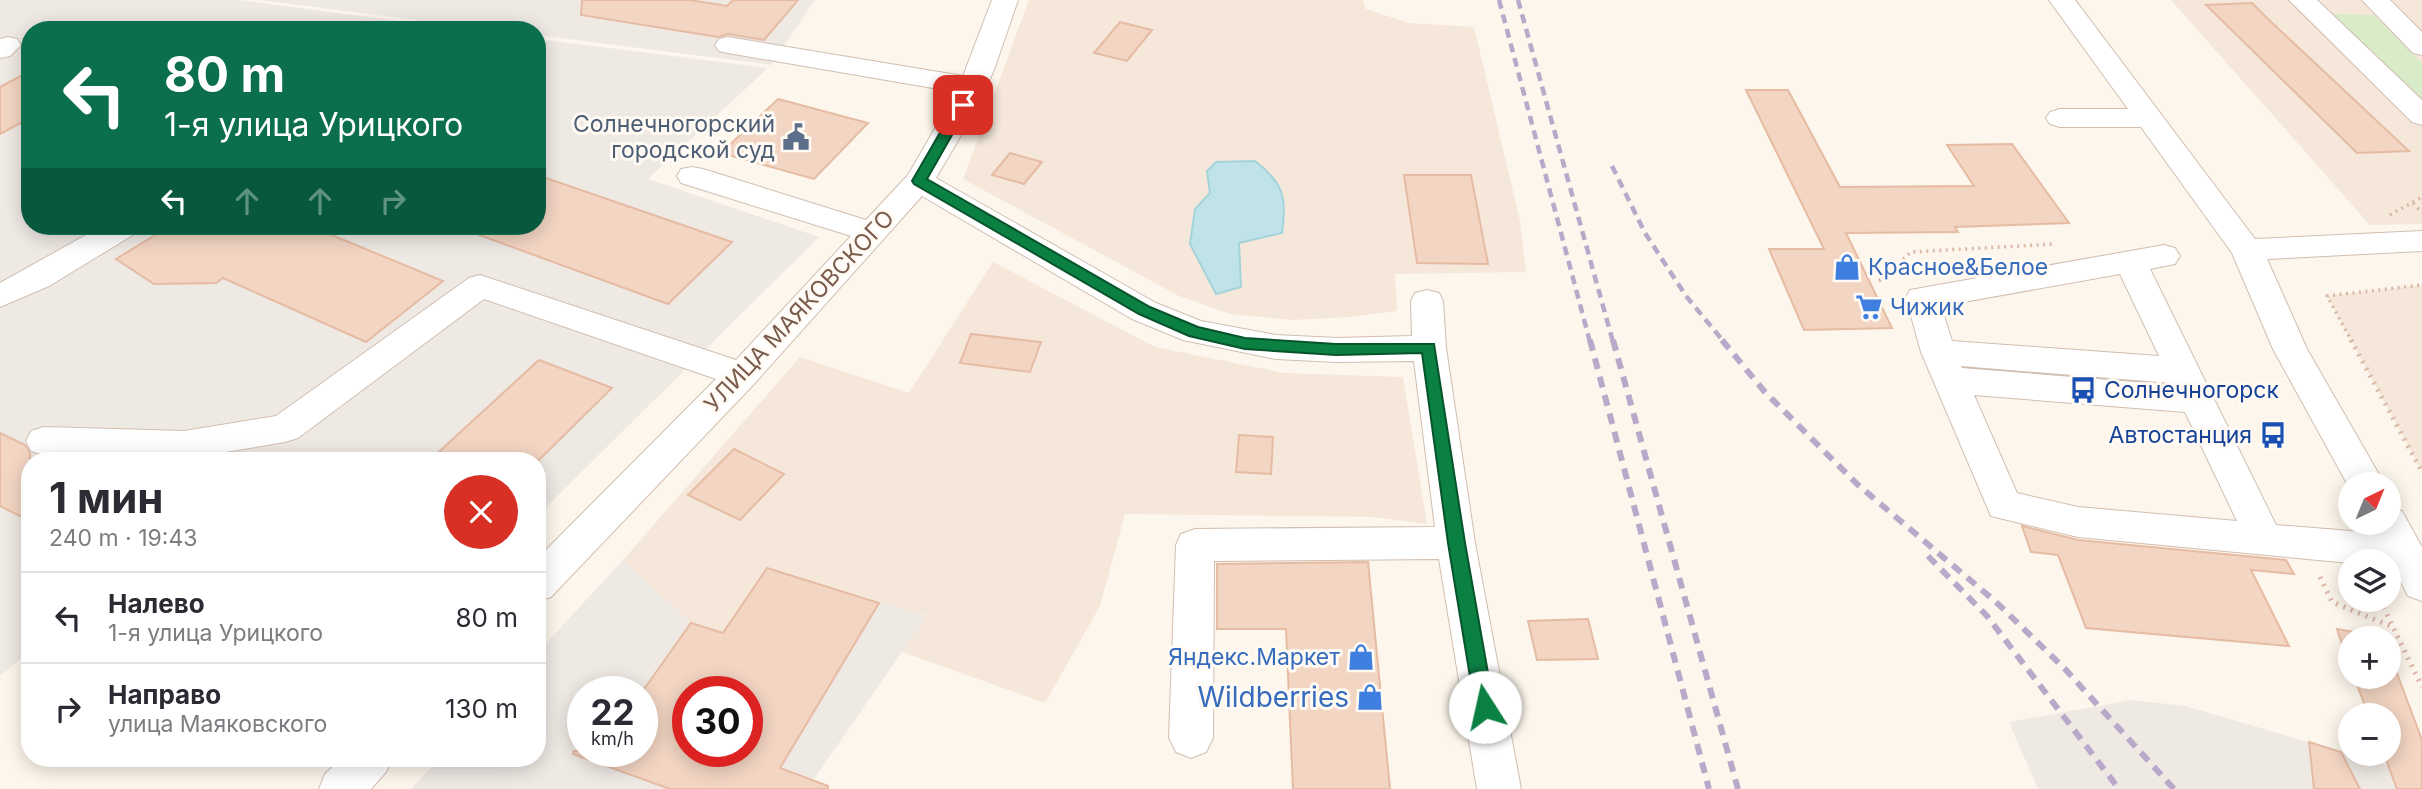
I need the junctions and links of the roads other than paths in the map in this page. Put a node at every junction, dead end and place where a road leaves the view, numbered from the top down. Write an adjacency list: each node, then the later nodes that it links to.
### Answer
1 (1005, 0): 8 (street, УЛИЦА МАЯКОВСКОГО)
2 (2062, 0): 11 (street)
3 (2302, 0): 9 (street)
4 (2375, 0): 5 (street); 7 (street)
5 (2381, 0)
6 (728, 45): 8 (street)
7 (2422, 47)
8 (972, 86): 13 (street, УЛИЦА МАЯКОВСКОГО)
9 (2422, 116)
10 (2060, 118): 11 (street)
11 (2149, 118): 17 (street)
12 (692, 176): 14 (street)
13 (919, 181): 14 (street, УЛИЦА МАЯКОВСКОГО); 20 (street)
14 (874, 233): 22 (street, УЛИЦА МАЯКОВСКОГО)
15 (109, 235): 18 (street)
16 (2422, 241): 17 (street)
17 (2247, 250): 25 (street)
18 (0, 296)
19 (1427, 301): 20 (street)
20 (1429, 348): 27 (street)
21 (1944, 366): 23 (street); 23 (street); 26 (street)
22 (743, 375): 24 (street); 29 (street, УЛИЦА МАЯКОВСКОГО)
23 (2191, 386): 26 (street)
24 (44, 441)
25 (2360, 472)
26 (2264, 538): 28 (street)
27 (1456, 543): 30 (street); 33 (street)
28 (2407, 548)
29 (546, 576)
30 (1191, 738)
31 (362, 767): 32 (street)
32 (341, 789)
33 (1499, 789)

